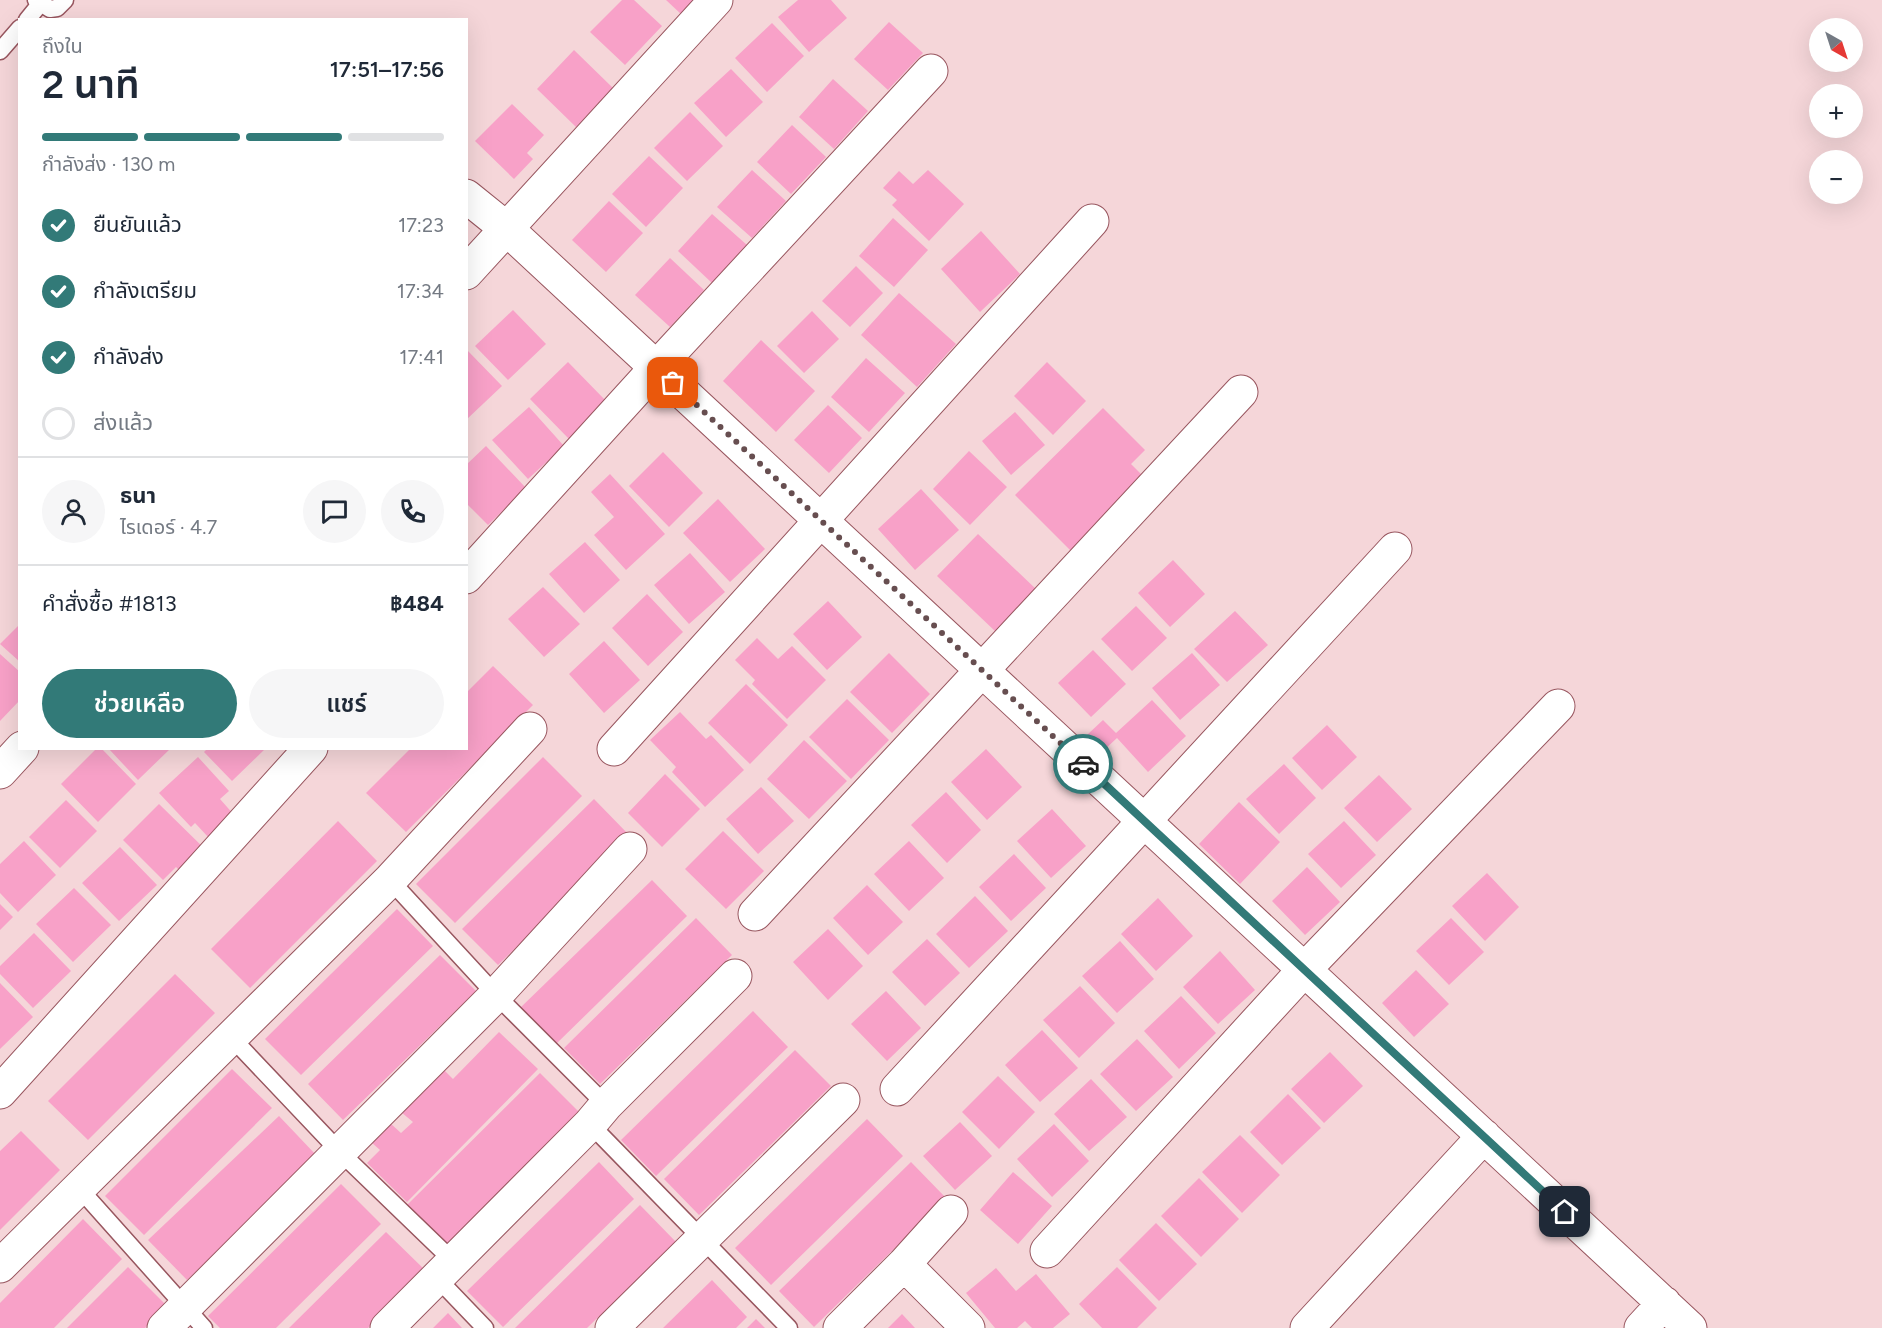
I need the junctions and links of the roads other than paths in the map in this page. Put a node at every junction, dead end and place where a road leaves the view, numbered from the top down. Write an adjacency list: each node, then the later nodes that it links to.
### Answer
1 (65, 0): 3 (lane)
2 (716, 0): 10 (street)
3 (38, 2): 4 (lane)
4 (28, 18)
5 (18, 30): 6 (lane)
6 (0, 51)
7 (931, 71): 12 (street)
8 (468, 198): 10 (street)
9 (1092, 221): 14 (street)
10 (507, 229): 11 (street); 12 (street)
11 (468, 271)
12 (656, 368): 14 (street); 16 (street)
13 (1241, 392): 17 (street)
14 (821, 521): 17 (street); 20 (street)
15 (1395, 549): 24 (street)
16 (468, 575)
17 (981, 670): 24 (street); 27 (street)
18 (1558, 706): 28 (street)
19 (530, 729): 26 (street)
20 (614, 749)
21 (20, 750): 23 (street)
22 (309, 750): 33 (street)
23 (0, 772)
24 (1144, 820): 28 (street); 32 (street)
25 (630, 849): 30 (street)
26 (390, 880): 30 (lane); 31 (street)
27 (755, 914)
28 (1304, 970): 36 (street); 41 (street)
29 (735, 976): 35 (street)
30 (496, 996): 35 (lane); 37 (street)
31 (231, 1036): 37 (lane); 38 (street)
32 (897, 1089)
33 (0, 1092)
34 (843, 1100): 40 (street)
35 (598, 1115): 40 (lane); 44 (street)
36 (1484, 1136): 45 (street); 53 (street)
37 (340, 1152): 44 (lane); 46 (street)
38 (79, 1188): 43 (street); 46 (lane)
39 (951, 1212): 42 (street)
40 (702, 1237): 49 (street); 50 (lane)
41 (1047, 1251)
42 (904, 1264): 51 (street); 52 (street)
43 (0, 1266)
44 (445, 1269): 47 (street); 48 (lane)
45 (1664, 1303): 54 (street); 55 (street)
46 (184, 1321)
47 (387, 1328)
48 (485, 1328)
49 (612, 1328)
50 (789, 1328)
51 (840, 1328)
52 (968, 1328)
53 (1308, 1328)
54 (1641, 1328)
55 (1690, 1328)

